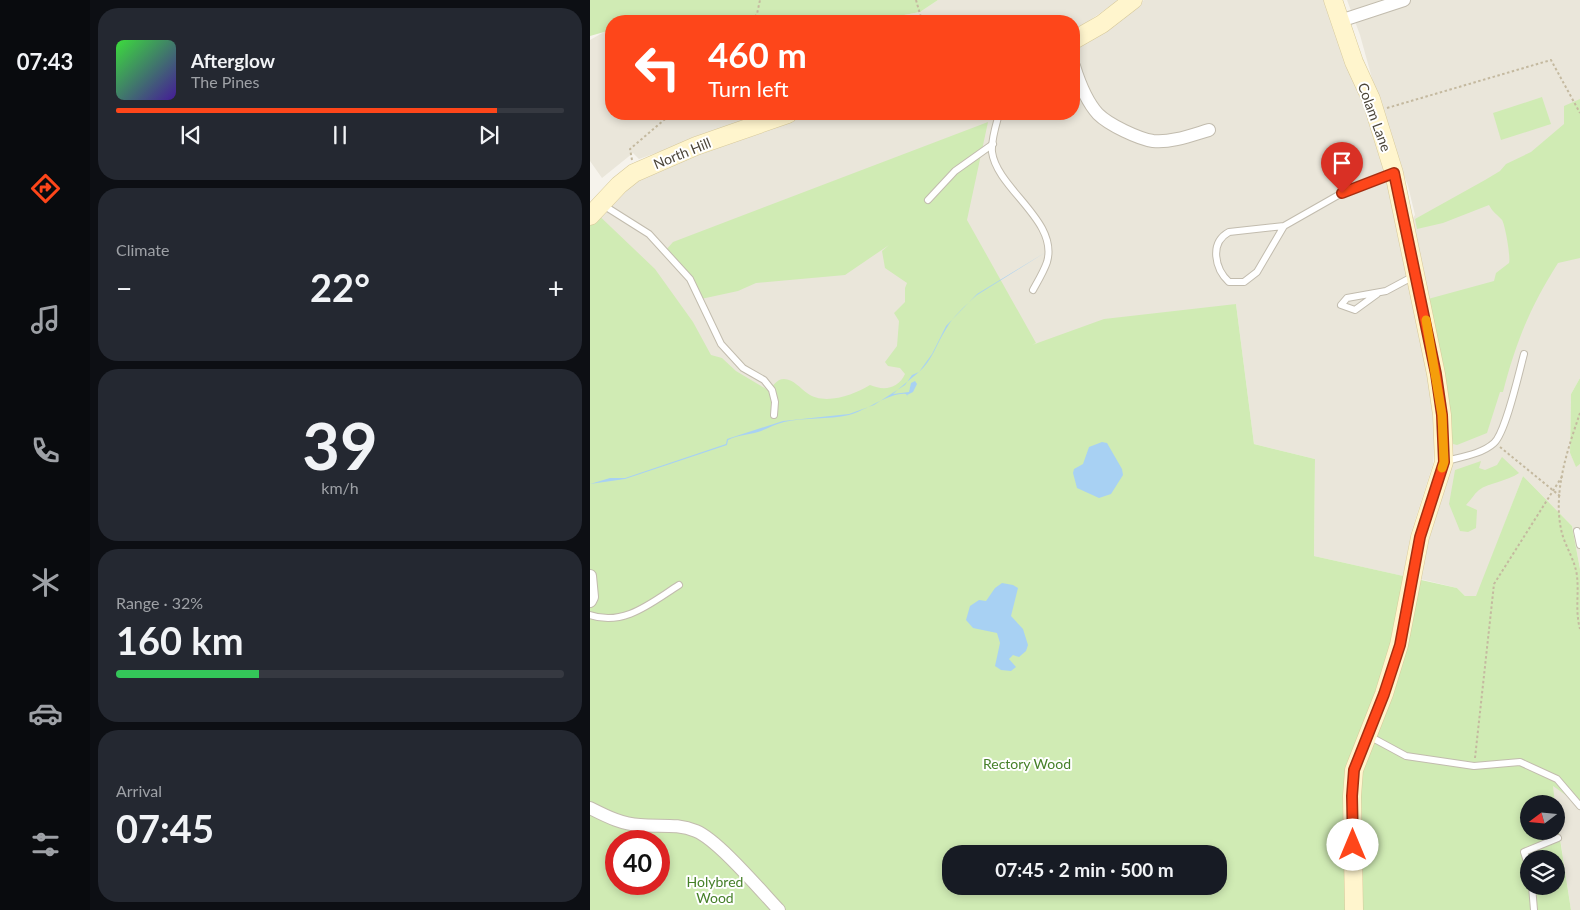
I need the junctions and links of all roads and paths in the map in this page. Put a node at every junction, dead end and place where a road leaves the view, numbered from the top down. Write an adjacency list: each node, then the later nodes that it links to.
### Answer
1 (760, 0): 6 (path)
2 (916, 0): 7 (path)
3 (1132, 0): 9 (street)
4 (1333, 0): 8 (street, Colam Lane)
5 (1404, 0): 8 (street)
6 (756, 15)
7 (920, 15)
8 (1340, 22): 11 (street, Colam Lane)
9 (1080, 37)
10 (1080, 84): 16 (street)
11 (1375, 112): 12 (path); 19 (street, Colam Lane)
12 (1580, 113)
13 (664, 120): 18 (path)
14 (771, 120): 18 (street, North Hill)
15 (998, 120): 17 (lane)
16 (1209, 130)
17 (993, 144): 20 (lane); 24 (lane)
18 (634, 173): 21 (street, North Hill)
19 (1394, 173): 22 (lane); 23 (street, Colam Lane)
20 (928, 200)
21 (596, 210): 28 (lane)
22 (1284, 226): 22 (lane)
23 (1416, 274): 25 (lane); 30 (street, Colam Lane)
24 (1033, 290)
25 (1377, 294): 25 (lane)
26 (1524, 354): 29 (lane)
27 (1580, 413): 31 (path)
28 (774, 415)
29 (1495, 443): 30 (lane); 32 (path)
30 (1444, 462): 41 (street, Colam Lane)
31 (1563, 475): 32 (path); 33 (path)
32 (1554, 490): 33 (path); 42 (path)
33 (1560, 496): 40 (path)
34 (1578, 531): 35 (lane)
35 (1580, 545)
36 (590, 576): 38 (street)
37 (679, 585): 39 (lane)
38 (590, 602)
39 (590, 615)
40 (1580, 629)
41 (1368, 736): 42 (lane); 49 (street, Colam Lane)
42 (1474, 766): 43 (lane)
43 (1580, 806)
44 (590, 808): 48 (street)
45 (1553, 840): 46 (lane)
46 (1529, 850)
47 (1533, 895): 50 (lane)
48 (779, 910)
49 (1354, 910)
50 (1534, 910)

